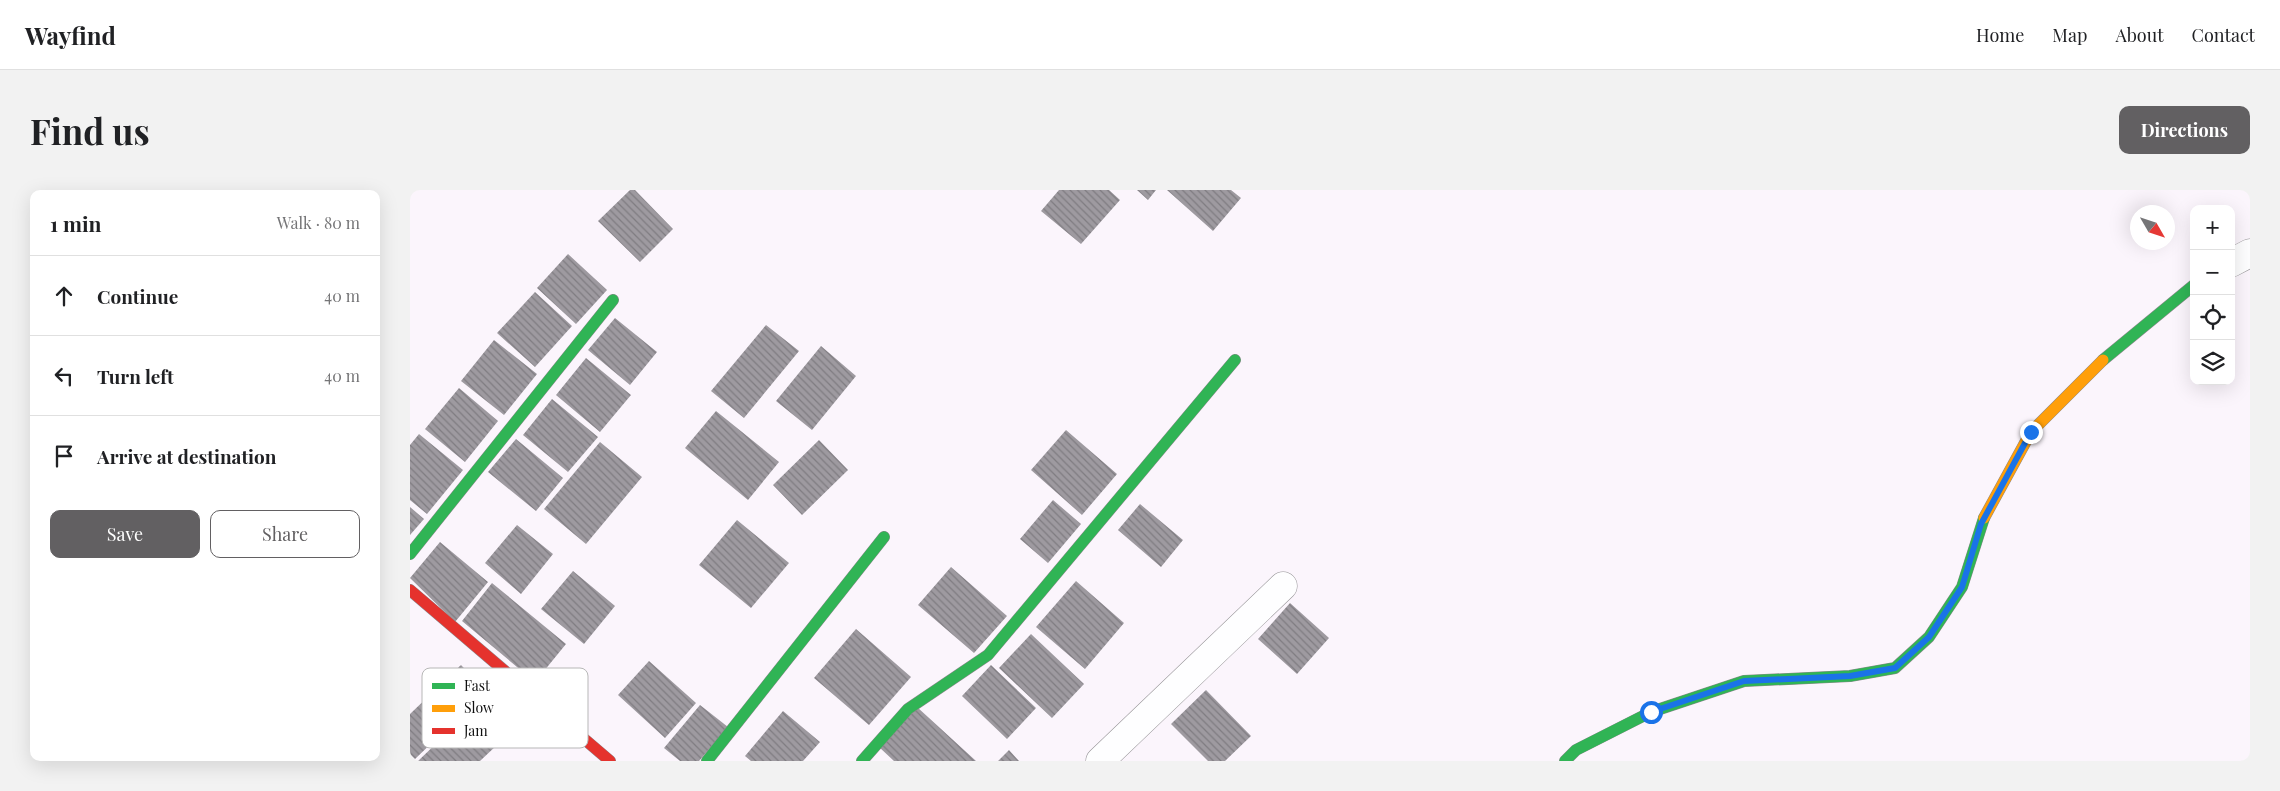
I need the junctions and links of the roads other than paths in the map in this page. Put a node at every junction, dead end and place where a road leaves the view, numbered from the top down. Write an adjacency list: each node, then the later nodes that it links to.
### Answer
1 (2250, 253): 2 (street)
2 (2235, 261)
3 (2190, 288): 16 (street)
4 (613, 300): 7 (street)
5 (1235, 360): 14 (street)
6 (884, 537): 13 (street)
7 (410, 554)
8 (1283, 586): 15 (street)
9 (410, 590): 10 (street)
10 (501, 668)
11 (588, 742): 12 (street)
12 (610, 761)
13 (707, 761)
14 (862, 761)
15 (1100, 761)
16 (1564, 761)

